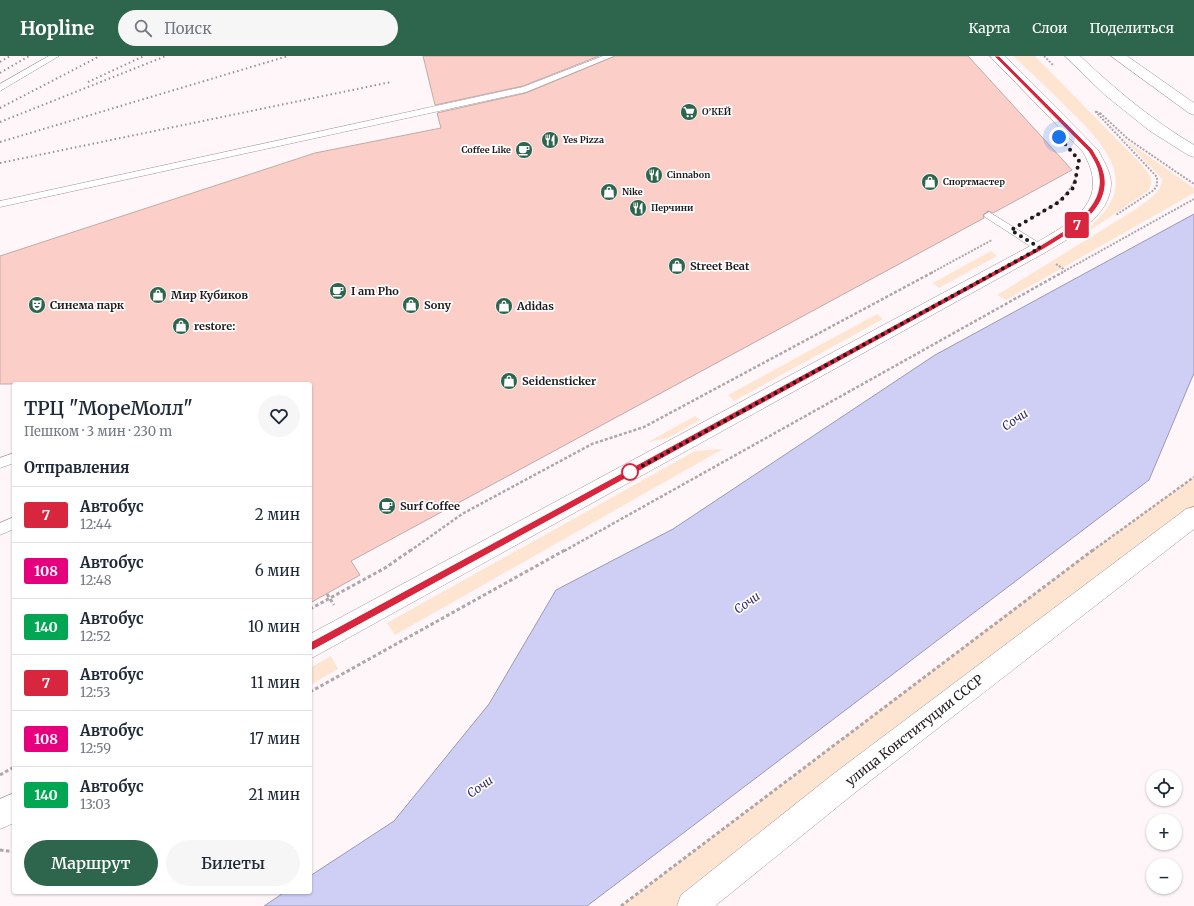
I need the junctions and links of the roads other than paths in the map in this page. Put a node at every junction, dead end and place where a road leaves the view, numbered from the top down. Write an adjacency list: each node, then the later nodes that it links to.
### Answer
1 (55, 56): 6 (lane)
2 (610, 56): 9 (lane)
3 (997, 56): 11 (street)
4 (1072, 56): 8 (street)
5 (1118, 56): 7 (street)
6 (0, 88)
7 (1194, 110)
8 (1194, 152)
9 (0, 204)
10 (989, 215): 11 (lane)
11 (1040, 248): 20 (street)
12 (12, 459): 13 (lane)
13 (0, 463)
14 (1194, 510): 19 (street)
15 (1194, 516): 19 (street, улица Конституции СССР)
16 (12, 524): 18 (lane)
17 (1194, 526): 19 (street, улица Конституции СССР)
18 (0, 530)
19 (1138, 558): 23 (street, улица Конституции СССР)
20 (312, 646)
21 (12, 808): 22 (street)
22 (0, 815)
23 (692, 906)

